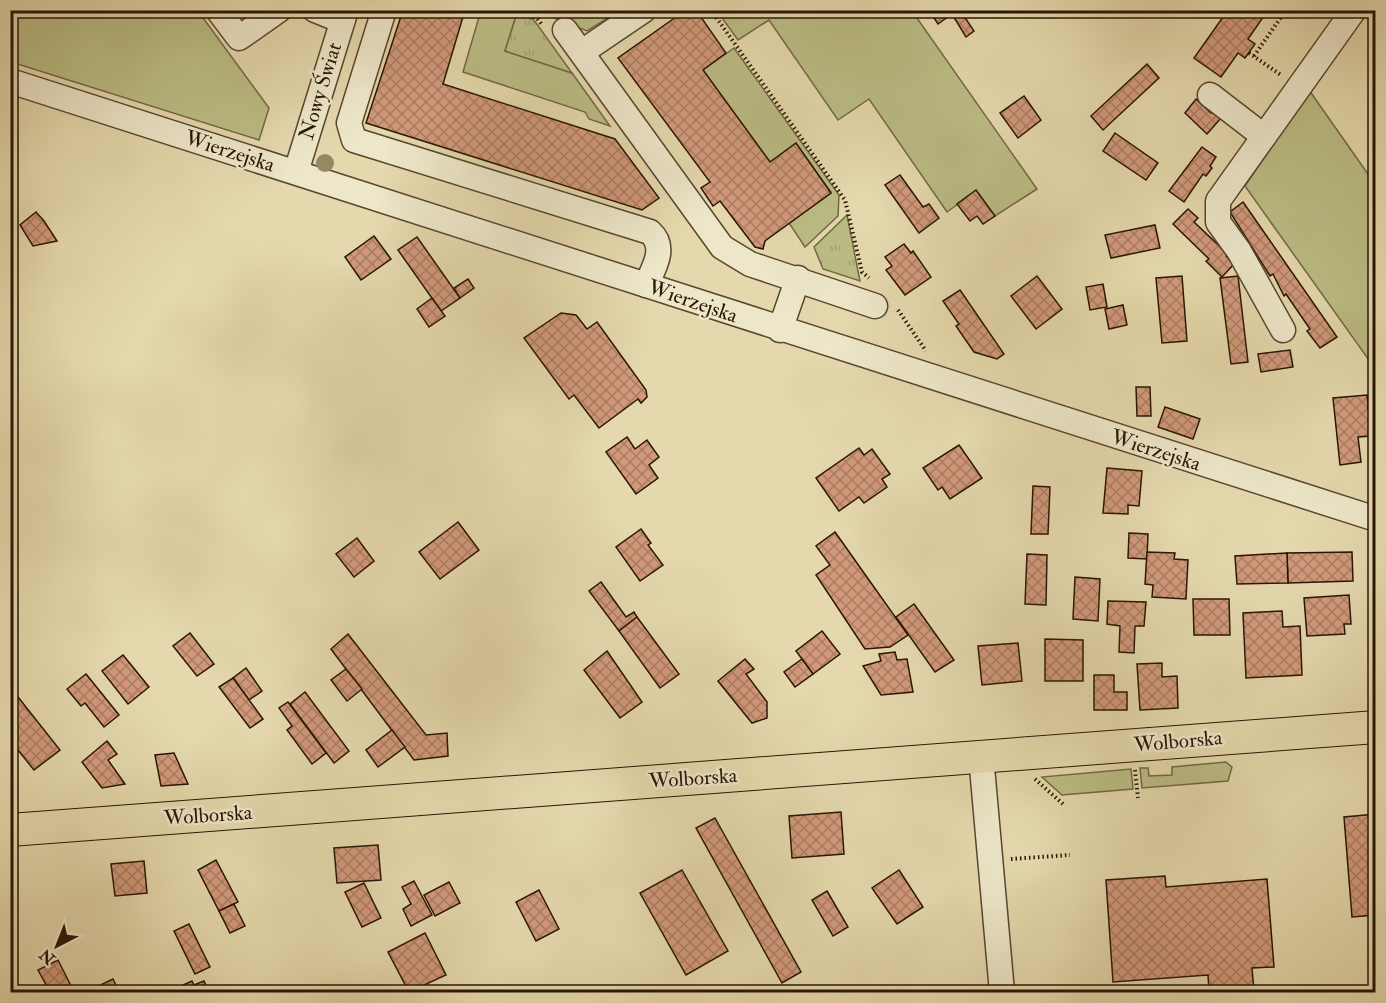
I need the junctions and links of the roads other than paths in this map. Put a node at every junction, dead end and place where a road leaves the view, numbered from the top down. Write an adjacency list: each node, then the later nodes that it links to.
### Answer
1 (218, 10): 2 (street)
2 (279, 10)
3 (315, 10): 7 (street)
4 (384, 10): 15 (street)
5 (644, 10): 9 (street)
6 (1354, 10): 12 (street)
7 (344, 16): 13 (street, Nowy Świat)
8 (565, 30): 9 (street)
9 (582, 52): 14 (street)
10 (10, 81): 13 (street, Wierzejska)
11 (1210, 95): 12 (street)
12 (1262, 135): 18 (street)
13 (296, 172): 15 (street, Wierzejska)
14 (798, 278): 16 (street); 17 (street)
15 (646, 285): 17 (street, Wierzejska)
16 (884, 304)
17 (780, 330): 19 (street, Wierzejska)
18 (1283, 330)
19 (1376, 519)
20 (1376, 727): 21 (main road, Wolborska)
21 (981, 756): 22 (main road, Wolborska); 23 (street)
22 (10, 830)
23 (1002, 993)

